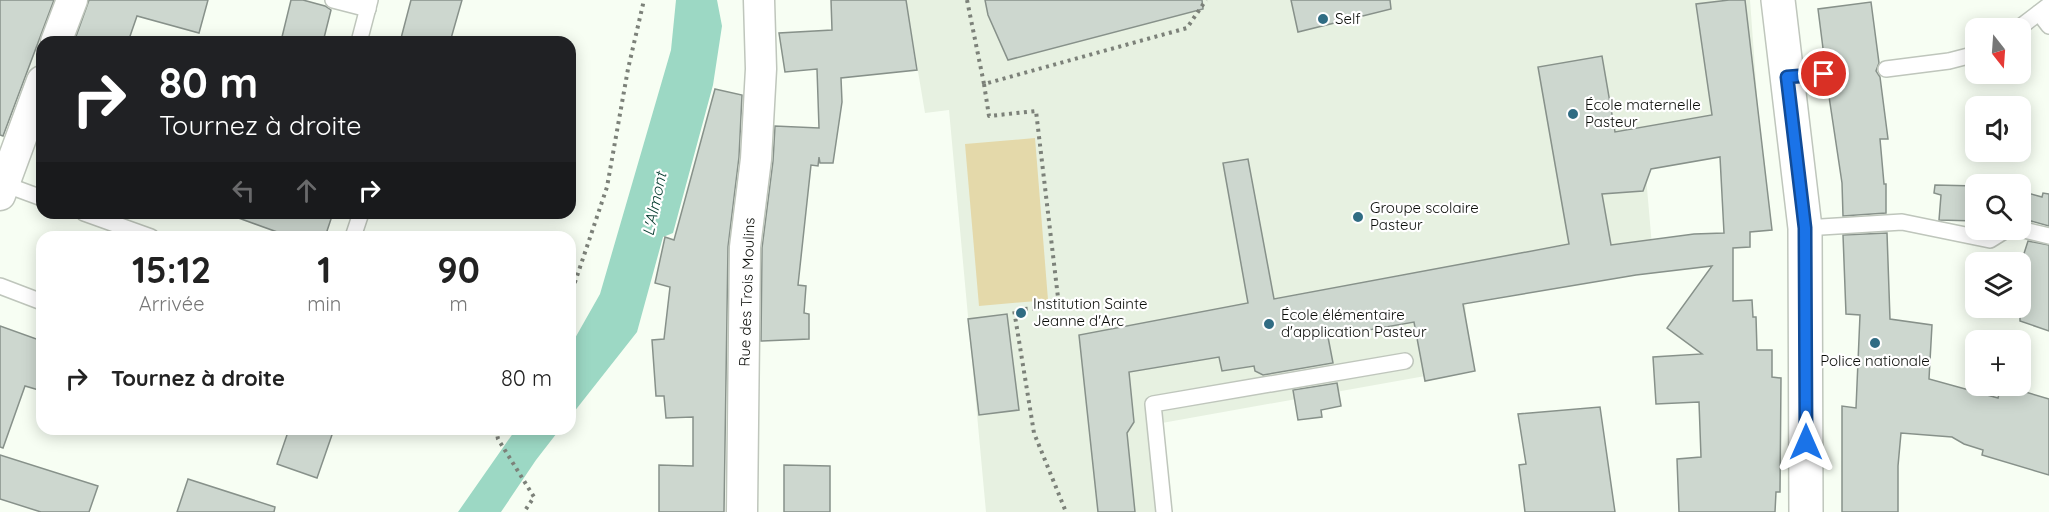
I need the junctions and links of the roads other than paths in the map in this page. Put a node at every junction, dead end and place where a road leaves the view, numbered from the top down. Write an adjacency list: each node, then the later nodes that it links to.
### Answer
1 (72, 0): 9 (street)
2 (333, 0): 5 (lane)
3 (759, 0): 27 (street, Rue des Trois Moulins)
4 (1778, 0): 14 (main road)
5 (369, 5): 10 (lane)
6 (2044, 9): 7 (lane); 8 (lane)
7 (2031, 19)
8 (2049, 26)
9 (58, 36)
10 (361, 36)
11 (1965, 57): 12 (lane)
12 (1886, 69)
13 (1824, 74): 14 (lane)
14 (1787, 77): 19 (main road)
15 (36, 99): 16 (street)
16 (2, 190): 17 (lane)
17 (36, 197)
18 (101, 219): 20 (lane)
19 (1805, 228): 22 (lane); 29 (main road)
20 (134, 231)
21 (2031, 232): 23 (lane)
22 (1965, 235)
23 (2049, 236)
24 (0, 286): 25 (lane)
25 (36, 300)
26 (1406, 361): 28 (lane)
27 (742, 512)
28 (1164, 512)
29 (1806, 512)

